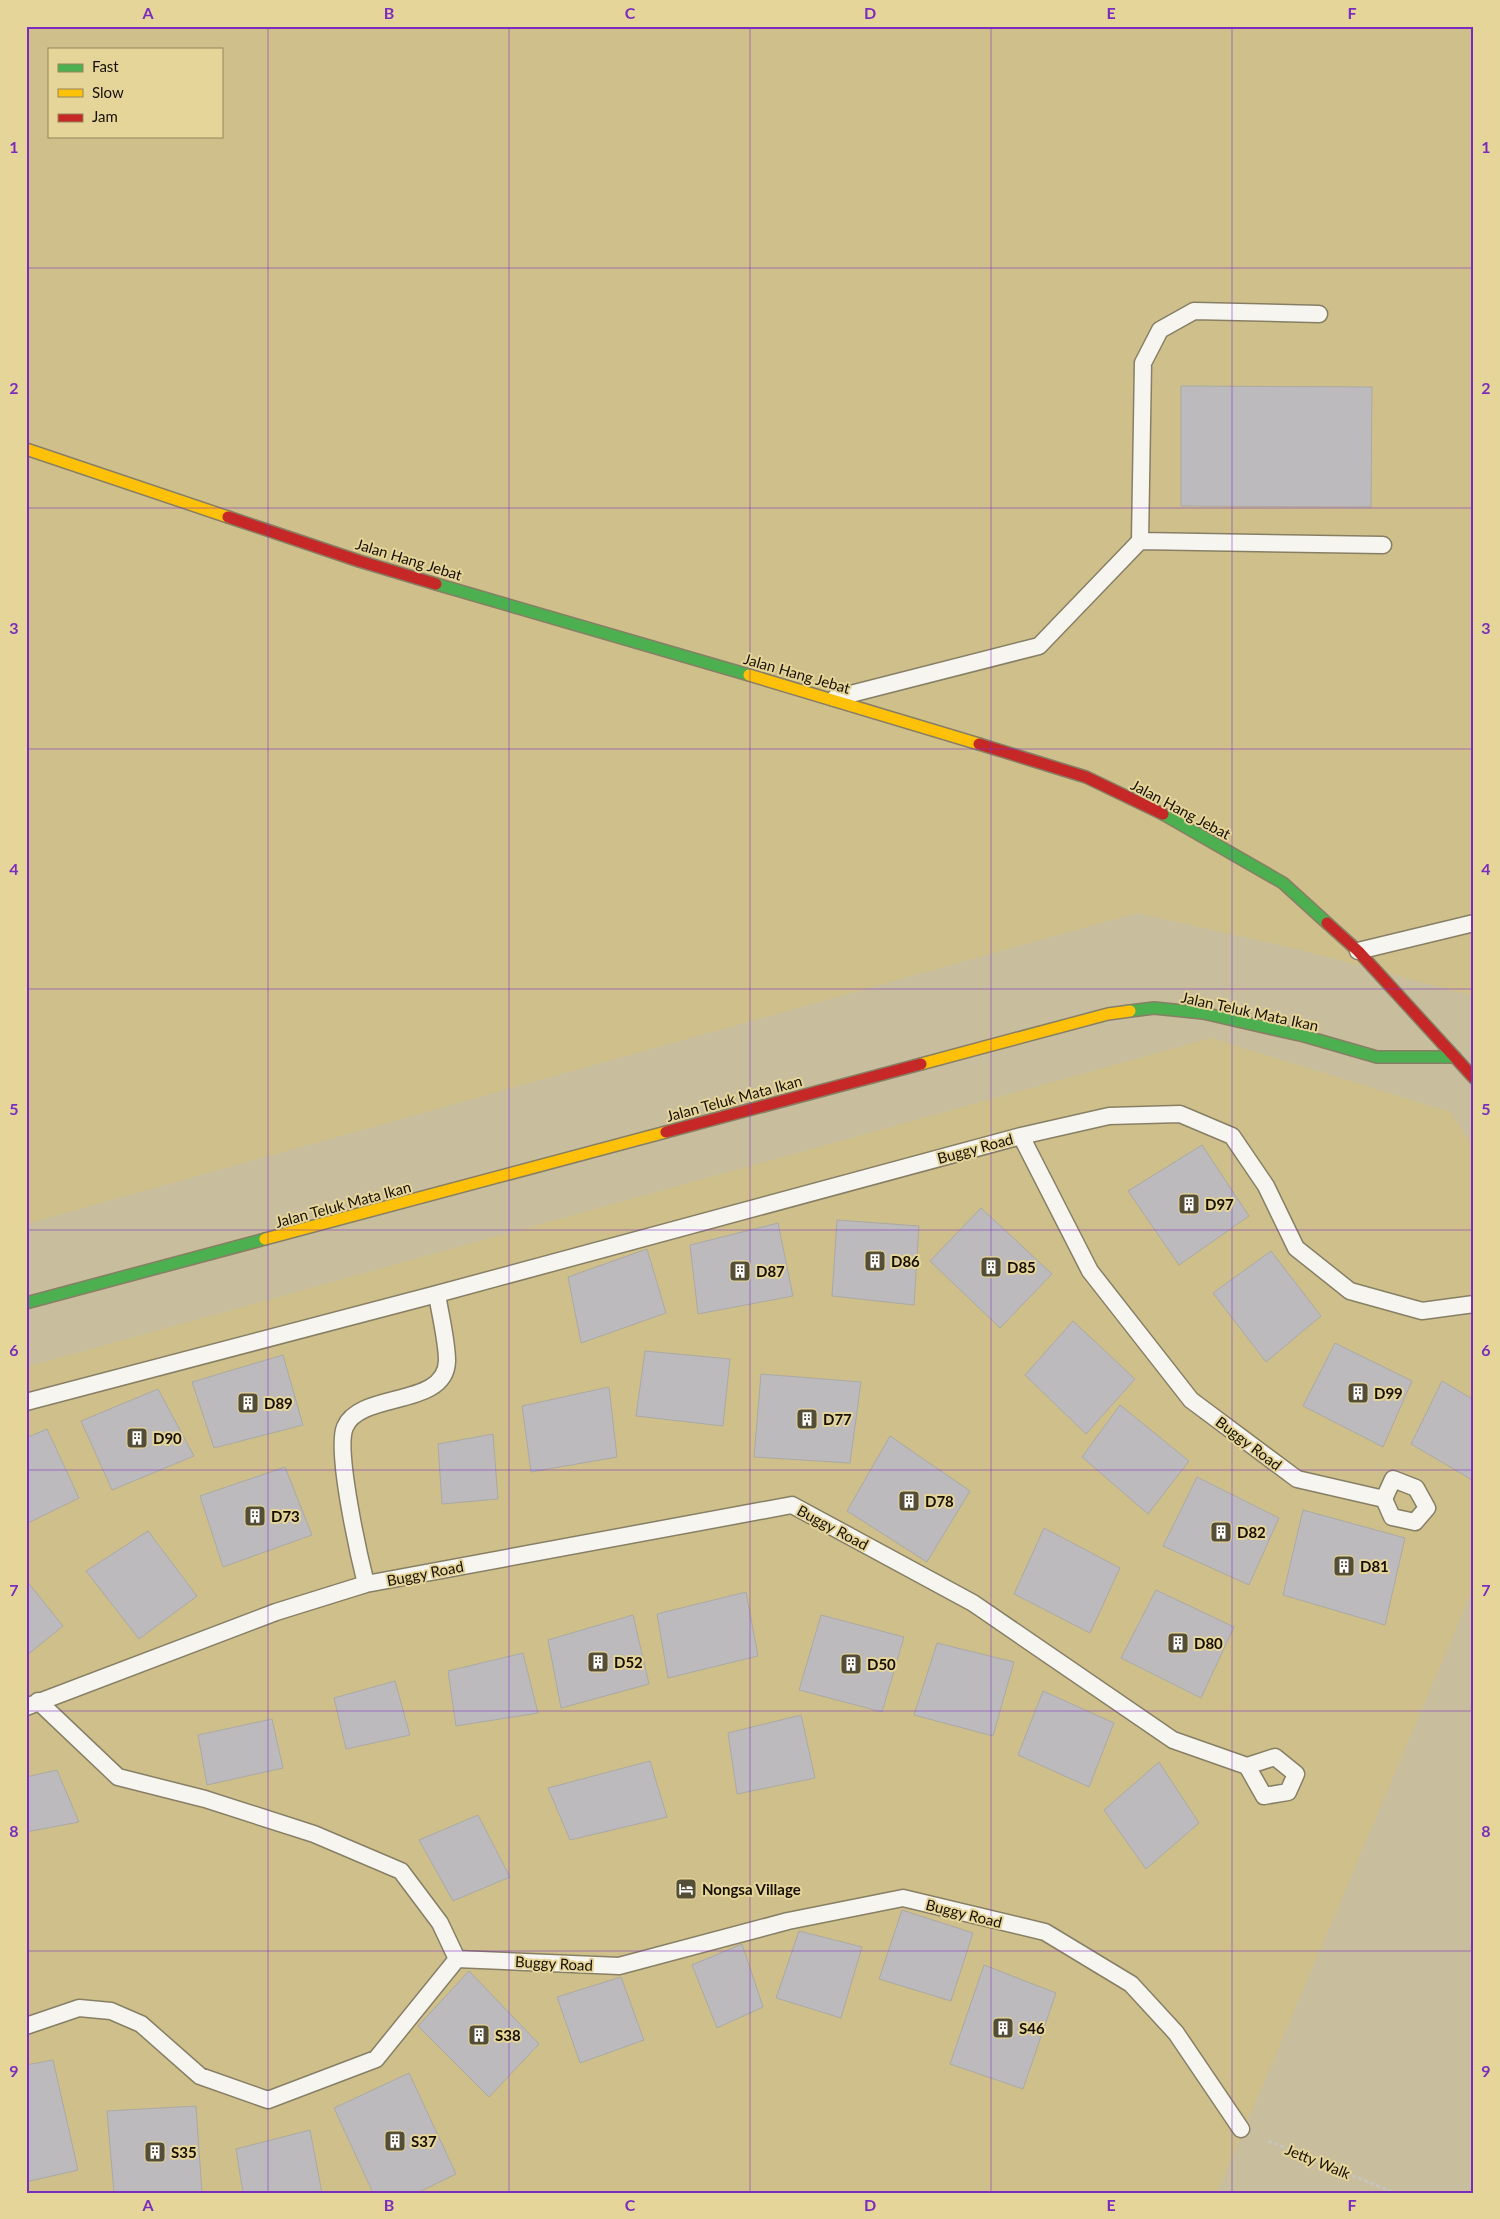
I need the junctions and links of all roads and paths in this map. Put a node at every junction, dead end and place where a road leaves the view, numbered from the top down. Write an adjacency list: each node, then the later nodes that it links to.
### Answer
1 (1318, 314): 3 (lane)
2 (26, 449): 5 (street, Jalan Hang Jebat)
3 (1140, 541): 4 (lane); 5 (lane)
4 (1383, 545)
5 (832, 699): 7 (street, Jalan Hang Jebat)
6 (1474, 923): 7 (lane)
7 (1358, 951): 8 (street, Jalan Hang Jebat)
8 (1455, 1057): 9 (street, Jalan Hang Jebat); 12 (street, Jalan Teluk Mata Ikan)
9 (1474, 1078)
10 (1021, 1136): 11 (lane, Buggy Road); 13 (lane, Buggy Road); 15 (lane, Buggy Road)
11 (437, 1294): 14 (lane, Buggy Road); 16 (lane, Buggy Road)
12 (26, 1303)
13 (1474, 1304)
14 (26, 1402)
15 (1384, 1499)
16 (366, 1584): 17 (lane, Buggy Road); 18 (lane, Buggy Road)
17 (32, 1704): 19 (lane, Buggy Road)
18 (1247, 1766)
19 (458, 1959): 20 (lane); 21 (lane, Buggy Road)
20 (26, 2026)
21 (1241, 2129): 22 (path, Jetty Walk)
22 (1395, 2193)

